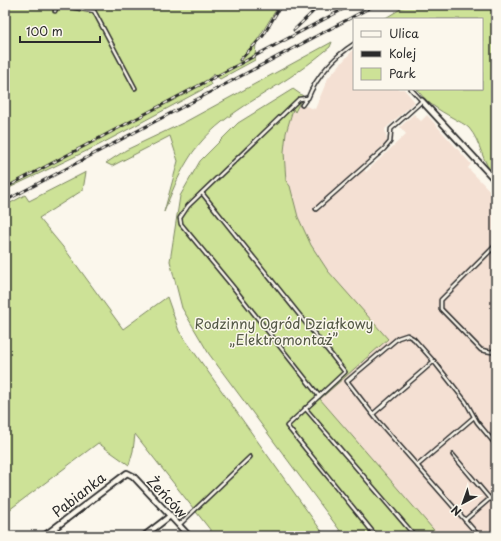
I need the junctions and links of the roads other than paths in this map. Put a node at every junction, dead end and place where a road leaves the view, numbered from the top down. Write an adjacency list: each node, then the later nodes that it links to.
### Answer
1 (58, 5): 2 (lane); 4 (lane)
2 (55, 11)
3 (353, 45): 6 (lane)
4 (135, 88)
5 (412, 90): 7 (lane)
6 (308, 98): 8 (lane); 10 (lane)
7 (422, 102): 9 (street); 11 (lane)
8 (302, 105)
9 (496, 182)
10 (202, 193): 15 (lane); 15 (lane)
11 (316, 209)
12 (496, 245): 13 (lane)
13 (496, 348)
14 (434, 361): 17 (lane); 17 (lane); 18 (lane)
15 (319, 396): 16 (lane)
16 (305, 408): 32 (lane); 33 (lane)
17 (373, 414): 22 (lane)
18 (474, 416): 19 (lane); 22 (lane)
19 (496, 445)
20 (453, 455): 25 (lane)
21 (250, 457): 28 (lane)
22 (418, 465): 27 (lane)
23 (129, 473): 26 (street, Żeńców); 29 (street, Pabianka)
24 (496, 497): 25 (lane)
25 (490, 499): 27 (lane)
26 (170, 516): 28 (street, Żeńców); 30 (street)
27 (465, 520): 34 (lane)
28 (179, 526): 31 (street, Żeńców)
29 (44, 536)
30 (144, 536)
31 (189, 536)
32 (376, 536)
33 (415, 536)
34 (479, 536)

